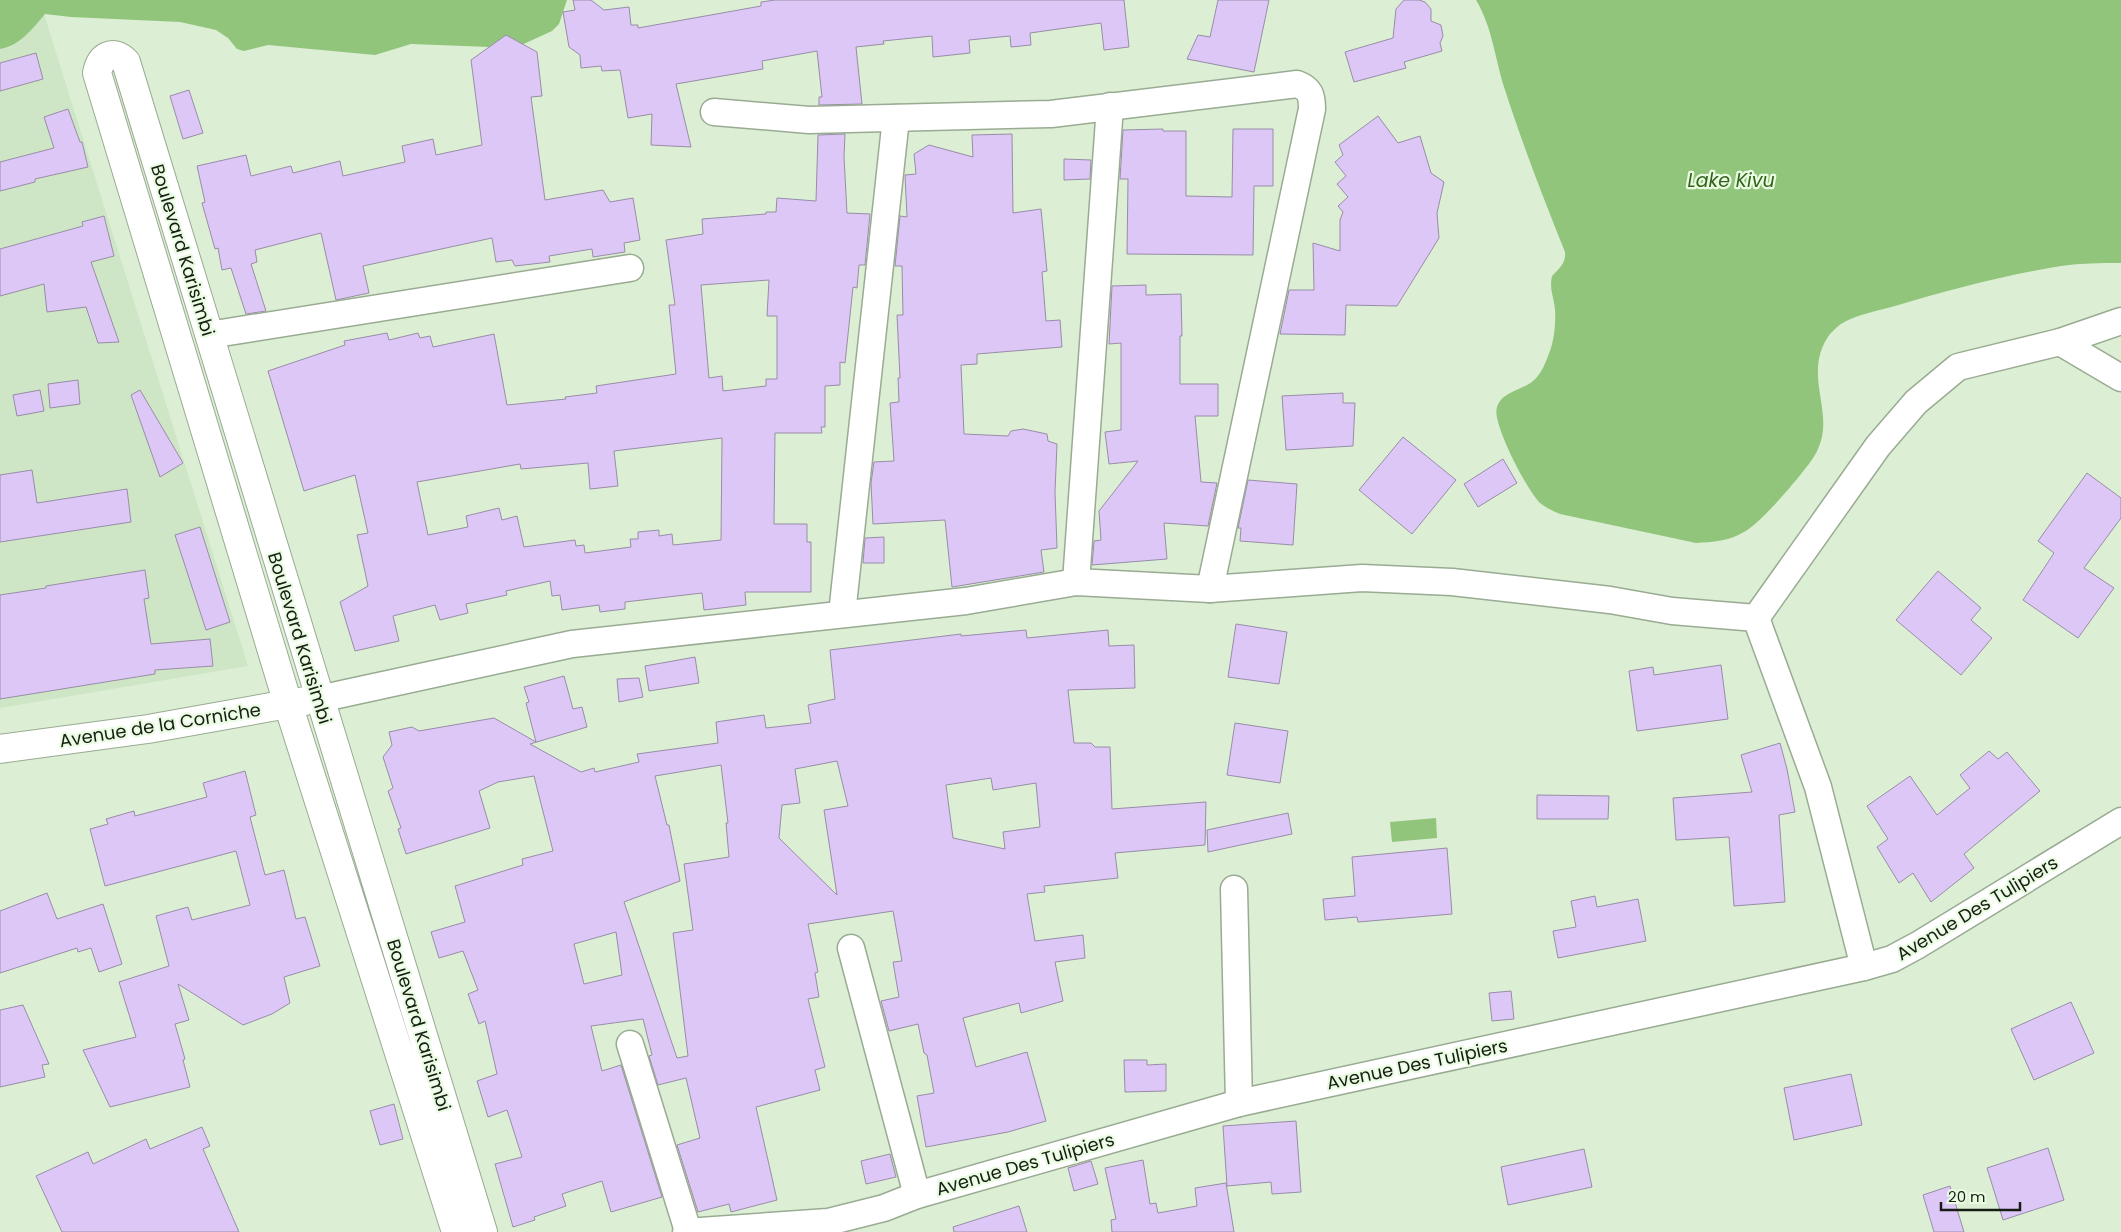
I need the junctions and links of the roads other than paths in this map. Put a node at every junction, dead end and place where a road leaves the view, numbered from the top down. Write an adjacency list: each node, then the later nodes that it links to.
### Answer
1 (1110, 106): 3 (street); 9 (street); 10 (street)
2 (714, 112): 3 (street)
3 (896, 118): 11 (street)
4 (630, 268): 6 (street)
5 (2121, 321): 7 (street)
6 (208, 335): 13 (street, Boulevard Karisimbi); 14 (street, Boulevard Karisimbi)
7 (2060, 342): 8 (street); 12 (street)
8 (2121, 378)
9 (1076, 582): 10 (street); 11 (street)
10 (1210, 589): 12 (street)
11 (842, 614): 13 (street)
12 (1756, 618): 19 (street)
13 (319, 699): 14 (street, Avenue de la Corniche); 25 (street, Boulevard Karisimbi)
14 (288, 704): 15 (street, Avenue de la Corniche); 24 (street)
15 (0, 749)
16 (2121, 822): 19 (street, Avenue Des Tulipiers)
17 (1234, 889): 21 (street)
18 (851, 948): 22 (street)
19 (1864, 967): 21 (street, Avenue Des Tulipiers)
20 (630, 1044): 26 (street)
21 (1239, 1103): 22 (street, Avenue Des Tulipiers)
22 (918, 1195): 23 (street, Avenue Des Tulipiers)
23 (830, 1227): 26 (street, Avenue Des Tulipiers)
24 (456, 1232)
25 (483, 1232)
26 (687, 1232)

